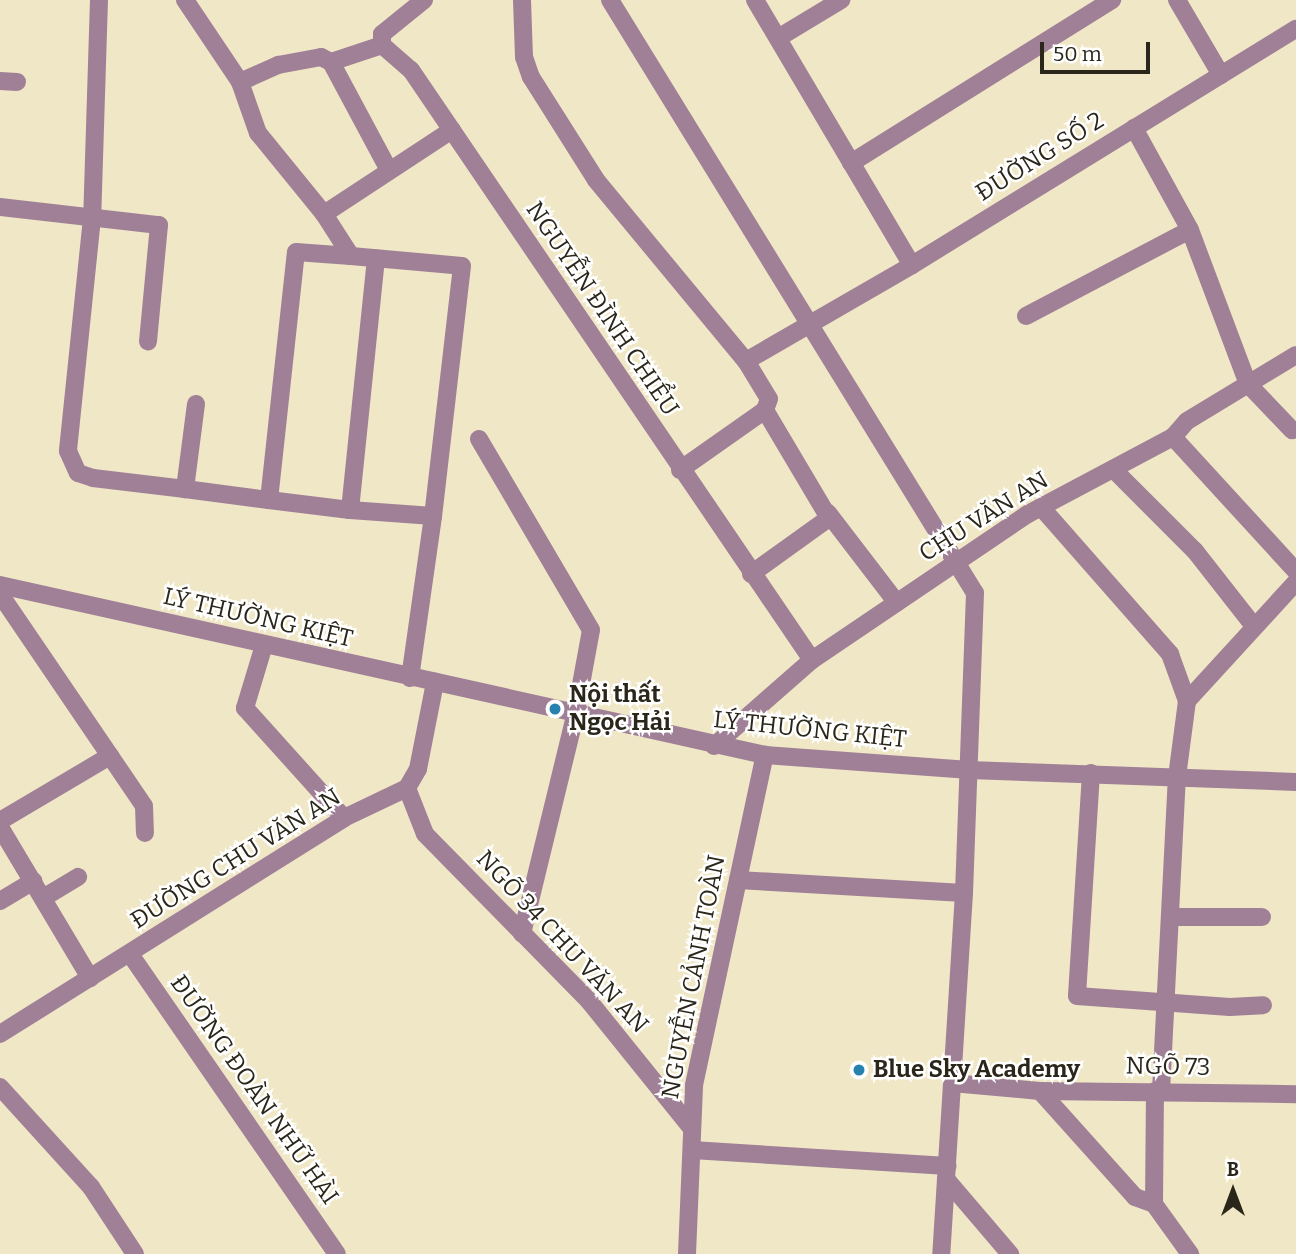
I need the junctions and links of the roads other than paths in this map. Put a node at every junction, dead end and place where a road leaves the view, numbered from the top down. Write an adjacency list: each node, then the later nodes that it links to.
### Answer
1 (99, 0): 22 (street)
2 (185, 0): 15 (street)
3 (424, 0): 12 (street)
4 (522, 0): 31 (street)
5 (610, 0): 28 (street)
6 (755, 0): 11 (street)
7 (841, 0): 11 (street)
8 (1112, 0): 18 (street)
9 (1177, 0): 14 (street)
10 (1296, 29): 14 (street, ĐƯỜNG SỐ 2)
11 (778, 38): 18 (street)
12 (382, 45): 13 (street); 17 (street, NGUYỄN ĐÌNH CHIỂU)
13 (331, 62): 15 (street); 19 (street)
14 (1222, 75): 16 (street, ĐƯỜNG SỐ 2)
15 (240, 82): 21 (street)
16 (1134, 128): 23 (street); 26 (street, ĐƯỜNG SỐ 2)
17 (452, 130): 19 (street); 39 (street, NGUYỄN ĐÌNH CHIỂU)
18 (851, 163): 26 (street)
19 (389, 170): 21 (street)
20 (0, 207): 22 (street)
21 (324, 214): 24 (street)
22 (92, 218): 29 (street); 40 (street)
23 (1190, 230): 27 (street); 32 (street)
24 (351, 256): 25 (street); 41 (street)
25 (376, 258): 43 (street); 45 (street)
26 (912, 265): 28 (street, ĐƯỜNG SỐ 2)
27 (1026, 316)
28 (809, 325): 31 (street, ĐƯỜNG SỐ 2); 46 (street)
29 (148, 341)
30 (1296, 355): 32 (street, CHU VĂN AN)
31 (746, 361): 34 (street)
32 (1248, 384): 35 (street); 36 (street, CHU VĂN AN)
33 (197, 404): 40 (street)
34 (765, 410): 39 (street); 44 (street)
35 (1292, 430)
36 (1173, 437): 38 (street, CHU VĂN AN); 47 (street)
37 (479, 439): 59 (street)
38 (1113, 469): 42 (street, CHU VĂN AN); 53 (street)
39 (680, 470): 48 (street, NGUYỄN ĐÌNH CHIỂU)
40 (185, 489): 41 (street)
41 (269, 500): 43 (street)
42 (1041, 507): 46 (street, CHU VĂN AN); 58 (street)
43 (350, 510): 45 (street)
44 (828, 513): 48 (street); 52 (street)
45 (433, 516): 56 (street)
46 (958, 561): 52 (street, CHU VĂN AN); 63 (street)
47 (1296, 571)
48 (751, 574): 55 (street, NGUYỄN ĐÌNH CHIỂU)
49 (1296, 582): 53 (street)
50 (0, 585): 54 (street, LÝ THƯỜNG KIỆT)
51 (0, 594): 62 (street)
52 (897, 603): 55 (street, CHU VĂN AN)
53 (1253, 625): 58 (street)
54 (264, 645): 56 (street, LÝ THƯỜNG KIỆT); 68 (street)
55 (812, 660): 60 (street, CHU VĂN AN)
56 (410, 678): 57 (street, LÝ THƯỜNG KIỆT)
57 (435, 682): 59 (street, LÝ THƯỜNG KIỆT); 67 (street)
58 (1188, 701): 65 (street)
59 (576, 712): 60 (street, LÝ THƯỜNG KIỆT); 80 (street)
60 (714, 746): 61 (street, LÝ THƯỜNG KIỆT)
61 (765, 755): 63 (street, LÝ THƯỜNG KIỆT); 73 (street, NGUYỄN CẢNH TOÀN)
62 (110, 756): 69 (street); 71 (street)
63 (969, 770): 64 (street, LÝ THƯỜNG KIỆT); 75 (street)
64 (1091, 773): 65 (street, LÝ THƯỜNG KIỆT); 83 (street)
65 (1177, 776): 66 (street, LÝ THƯỜNG KIỆT); 79 (street)
66 (1296, 782)
67 (407, 788): 68 (street, ĐƯỜNG CHU VĂN AN); 80 (street, NGÕ 34 CHU VĂN AN)
68 (344, 818): 81 (street, ĐƯỜNG CHU VĂN AN)
69 (0, 821)
70 (0, 827): 74 (street)
71 (145, 833)
72 (78, 877): 76 (street)
73 (738, 880): 75 (street); 91 (street, NGUYỄN CẢNH TOÀN)
74 (33, 881): 76 (street); 77 (street)
75 (964, 893): 86 (street)
76 (43, 898): 82 (street)
77 (0, 901)
78 (1262, 916): 79 (street)
79 (1172, 917): 83 (street)
80 (522, 933): 91 (street, NGÕ 34 CHU VĂN AN)
81 (130, 954): 82 (street, ĐƯỜNG CHU VĂN AN); 97 (street, ĐƯỜNG ĐOÀN NHỮ HÀI)
82 (90, 978): 85 (street, ĐƯỜNG CHU VĂN AN)
83 (1166, 1002): 84 (street); 89 (street)
84 (1263, 1004)
85 (0, 1034)
86 (952, 1083): 88 (street, NGÕ 73); 93 (street)
87 (0, 1087): 96 (street)
88 (1040, 1091): 89 (street, NGÕ 73); 94 (street)
89 (1158, 1091): 90 (street, NGÕ 73); 94 (street)
90 (1296, 1094)
91 (690, 1126): 92 (street, NGUYỄN CẢNH TOÀN)
92 (692, 1150): 93 (street); 98 (street, NGUYỄN CẢNH TOÀN)
93 (947, 1173): 99 (street); 100 (street)
94 (1154, 1204): 95 (street)
95 (1186, 1252)
96 (135, 1254)
97 (337, 1254)
98 (687, 1254)
99 (941, 1254)
100 (1010, 1254)

